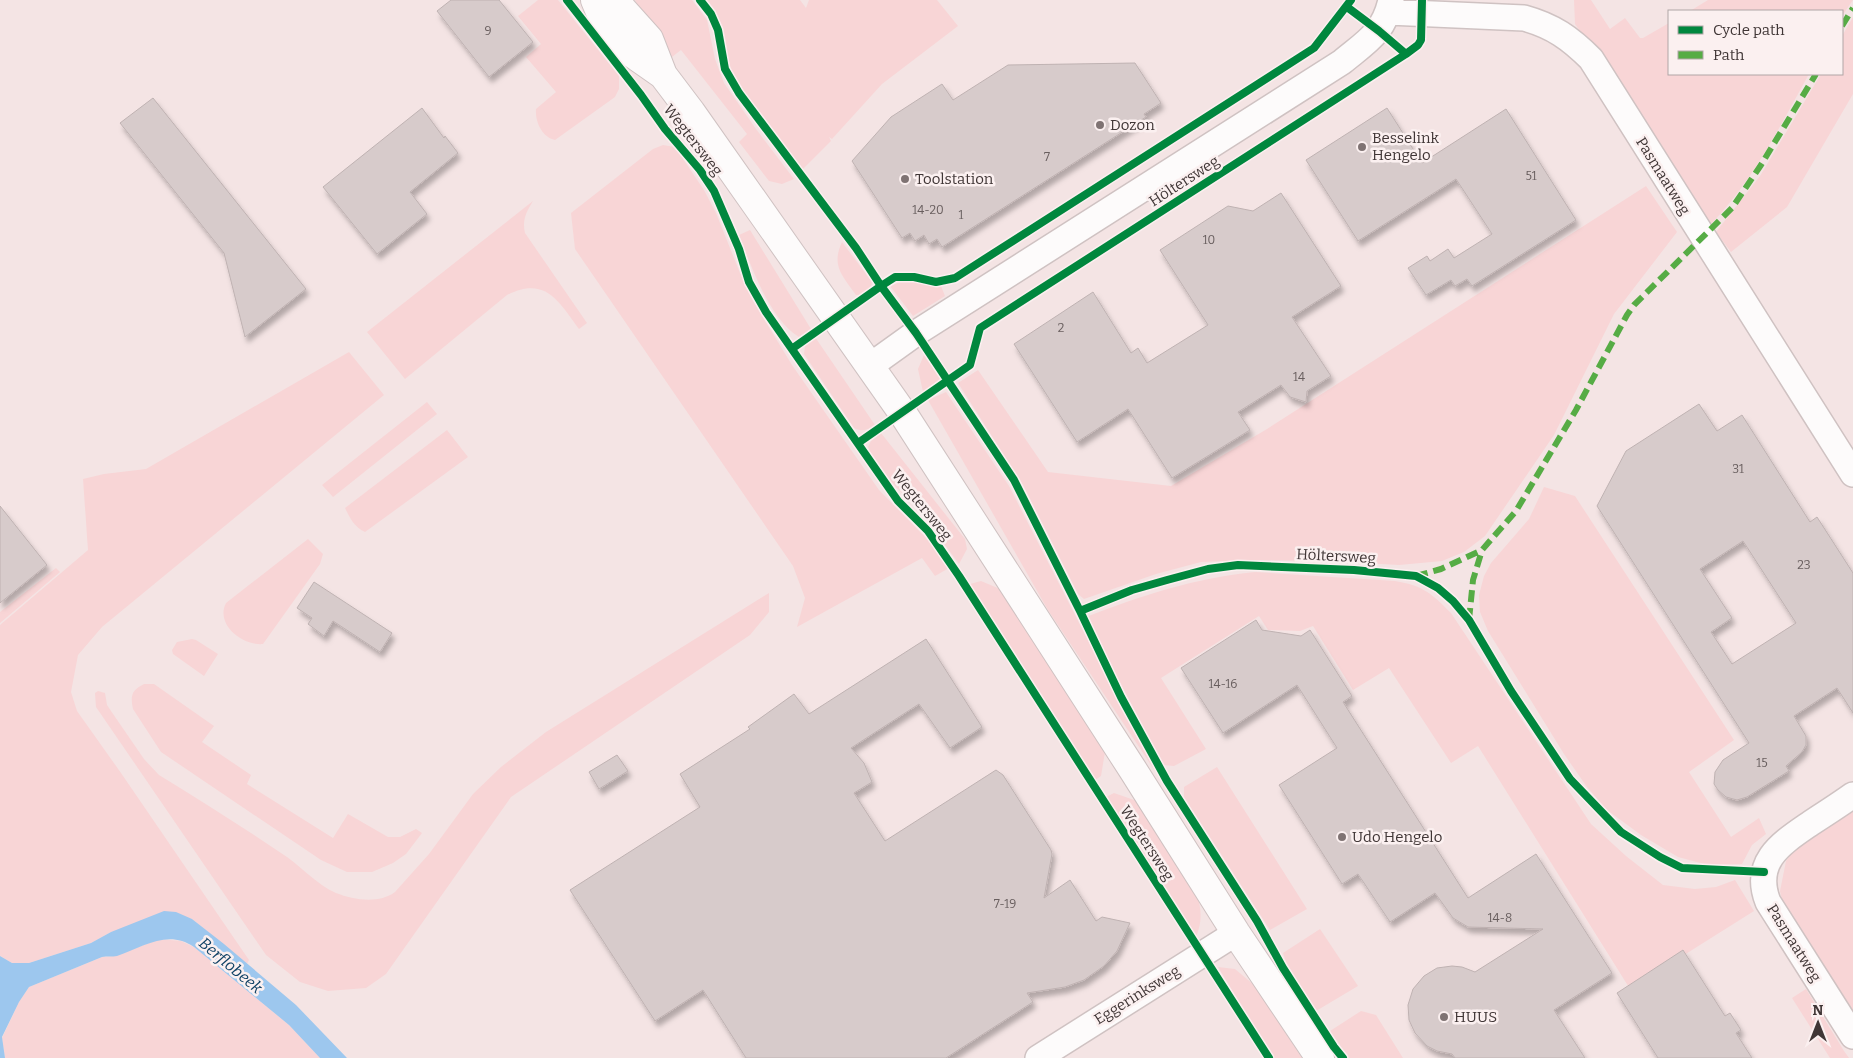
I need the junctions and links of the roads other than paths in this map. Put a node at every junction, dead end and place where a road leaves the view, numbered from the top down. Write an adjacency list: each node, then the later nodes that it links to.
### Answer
1 (595, 0): 4 (street, Wegtersweg)
2 (608, 0): 4 (street, Wegtersweg)
3 (1389, 6): 5 (street, Höltersweg); 6 (street, Pasmaatweg)
4 (662, 75): 5 (street, Wegtersweg)
5 (870, 366): 8 (street, Wegtersweg)
6 (1853, 474)
7 (1853, 795): 9 (street, Pasmaatweg)
8 (1236, 933): 10 (street, Eggerinksweg); 11 (street, Wegtersweg)
9 (1853, 1036)
10 (1038, 1058)
11 (1320, 1058)

